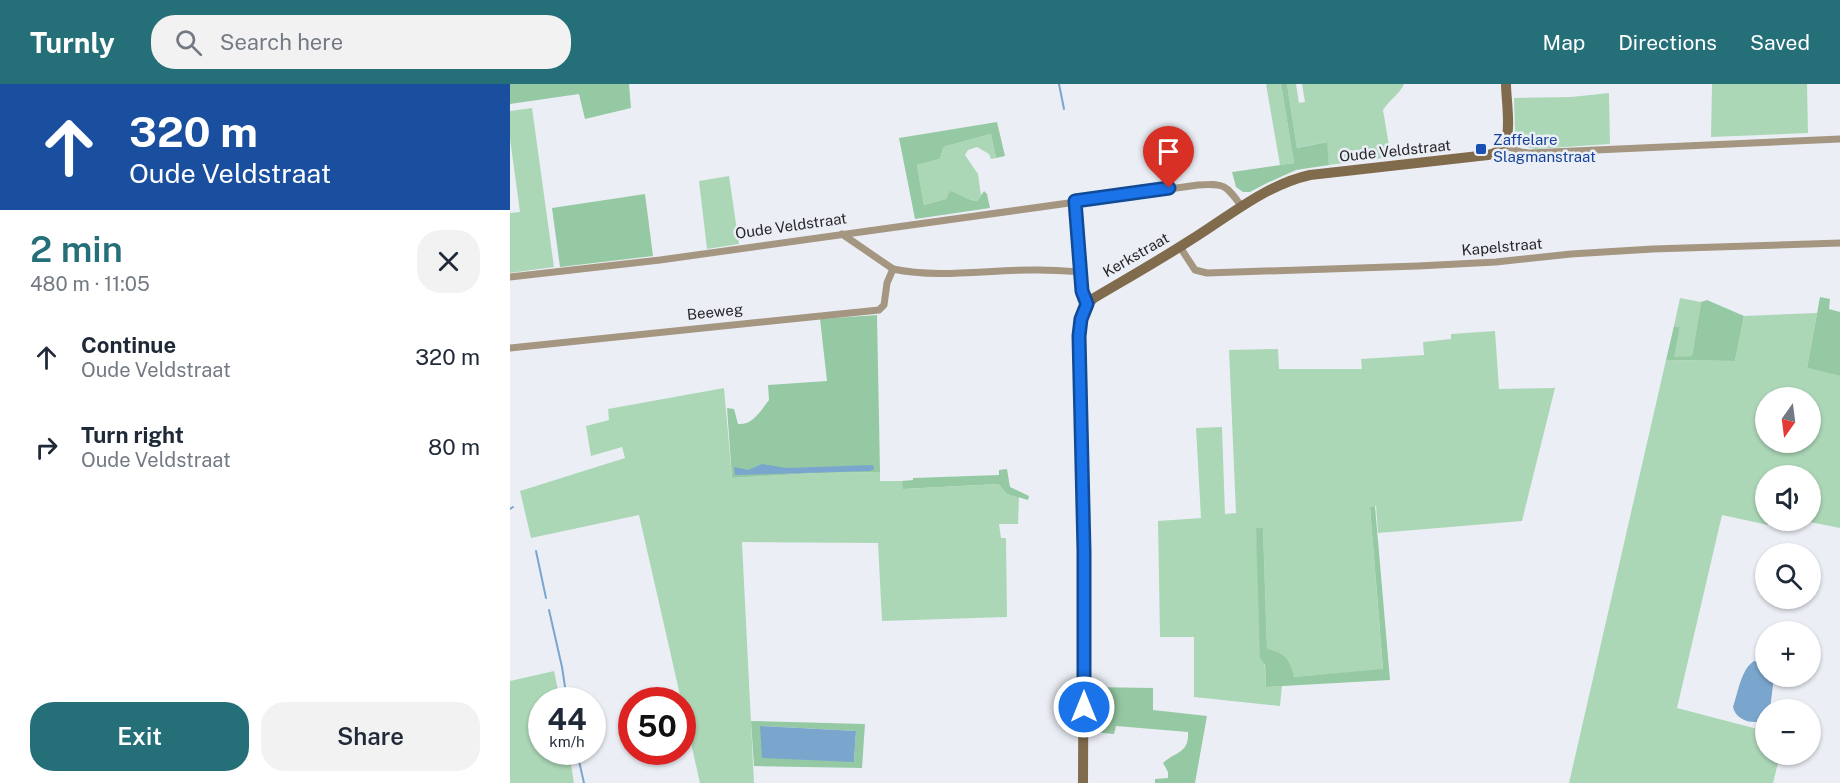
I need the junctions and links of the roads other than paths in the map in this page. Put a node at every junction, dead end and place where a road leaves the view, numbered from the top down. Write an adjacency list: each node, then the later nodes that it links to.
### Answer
1 (1506, 84): 3 (main road)
2 (1840, 139): 3 (street)
3 (1504, 145): 5 (main road, Oude Veldstraat)
4 (1075, 201): 5 (street, Oude Veldstraat); 6 (street, Oude Veldstraat); 10 (street)
5 (1242, 207): 8 (main road, Kerkstraat)
6 (842, 234): 9 (street); 11 (street, Oude Veldstraat)
7 (1840, 243): 8 (street, Kapelstraat)
8 (1180, 247): 12 (main road, Kerkstraat)
9 (892, 269): 10 (street); 13 (street, Beeweg)
10 (1081, 272): 12 (street)
11 (510, 278)
12 (1087, 304): 14 (main road)
13 (510, 348)
14 (1083, 783)

